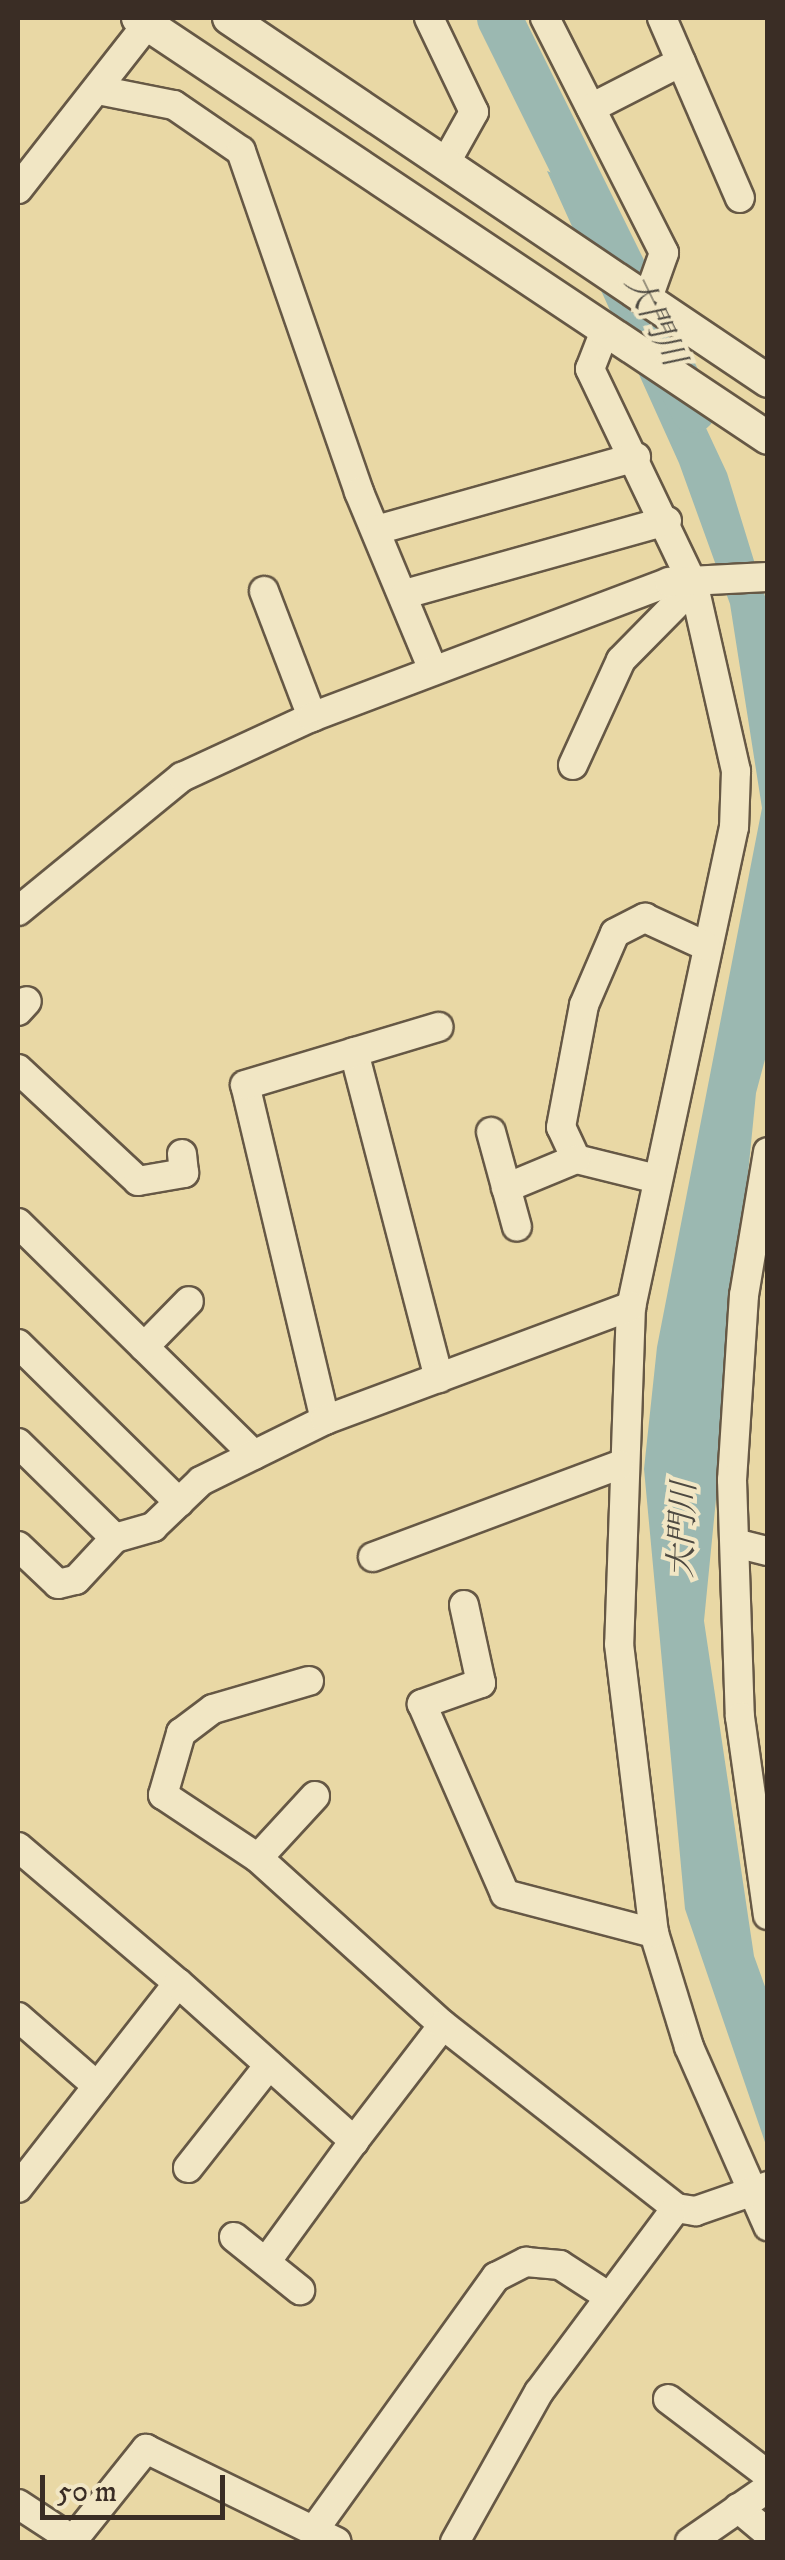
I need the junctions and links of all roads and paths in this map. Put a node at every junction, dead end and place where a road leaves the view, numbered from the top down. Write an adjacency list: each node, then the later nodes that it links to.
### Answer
1 (229, 18): 9 (street)
2 (429, 18): 9 (street)
3 (545, 18): 8 (street)
4 (662, 18): 6 (street)
5 (146, 20): 7 (street); 13 (street)
6 (682, 62): 8 (street); 11 (street)
7 (98, 90): 10 (street); 18 (street)
8 (591, 108): 12 (street)
9 (446, 162): 12 (street)
10 (18, 189)
11 (740, 198)
12 (648, 298): 14 (street)
13 (606, 328): 15 (street); 16 (street)
14 (768, 381)
15 (768, 438)
16 (636, 457): 17 (street); 18 (street)
17 (667, 521): 20 (street); 22 (street)
18 (380, 529): 22 (street)
19 (768, 577): 20 (street)
20 (698, 586): 23 (street); 25 (street); 27 (street)
21 (264, 592): 24 (street)
22 (405, 594): 23 (street)
23 (432, 664): 24 (street)
24 (312, 717): 26 (street)
25 (573, 765)
26 (18, 912)
27 (706, 946): 34 (street); 35 (street)
28 (438, 1026): 29 (street)
29 (354, 1052): 43 (street); 44 (street)
30 (18, 1069): 32 (street)
31 (491, 1132): 36 (street)
32 (182, 1154)
33 (767, 1154): 50 (street)
34 (576, 1159): 35 (street); 36 (street)
35 (653, 1178): 40 (street)
36 (506, 1188): 38 (street)
37 (18, 1223): 42 (street)
38 (517, 1228)
39 (189, 1300): 42 (street)
40 (631, 1306): 43 (street); 47 (street)
41 (18, 1344): 48 (street)
42 (144, 1347): 46 (street)
43 (438, 1378): 44 (street)
44 (325, 1420): 46 (street)
45 (18, 1443): 49 (street)
46 (254, 1455): 48 (street)
47 (619, 1465): 53 (street); 60 (street)
48 (179, 1502): 49 (street)
49 (115, 1538): 51 (street)
50 (735, 1542): 52 (street); 59 (street)
51 (18, 1546)
52 (768, 1552)
53 (373, 1557)
54 (464, 1605): 60 (street)
55 (309, 1682): 58 (street)
56 (314, 1796): 58 (street)
57 (18, 1846): 61 (street)
58 (258, 1858): 63 (street)
59 (768, 1915)
60 (654, 1933): 69 (street)
61 (178, 1983): 64 (street); 65 (street)
62 (18, 2017): 65 (street)
63 (443, 2025): 66 (street); 70 (street)
64 (269, 2065): 66 (street); 67 (street)
65 (97, 2086): 68 (street)
66 (354, 2141): 73 (street)
67 (188, 2168)
68 (18, 2185)
69 (760, 2188): 70 (street); 71 (street)
70 (676, 2208): 75 (street)
71 (768, 2226)
72 (234, 2236): 73 (street)
73 (266, 2262): 74 (street)
74 (300, 2290)
75 (608, 2296): 82 (street); 83 (street)
76 (668, 2400): 77 (street)
77 (768, 2475)
78 (768, 2488): 80 (street)
79 (18, 2504): 82 (street)
80 (738, 2508): 81 (street); 84 (street)
81 (768, 2534)
82 (320, 2537)
83 (455, 2542)
84 (690, 2542)

